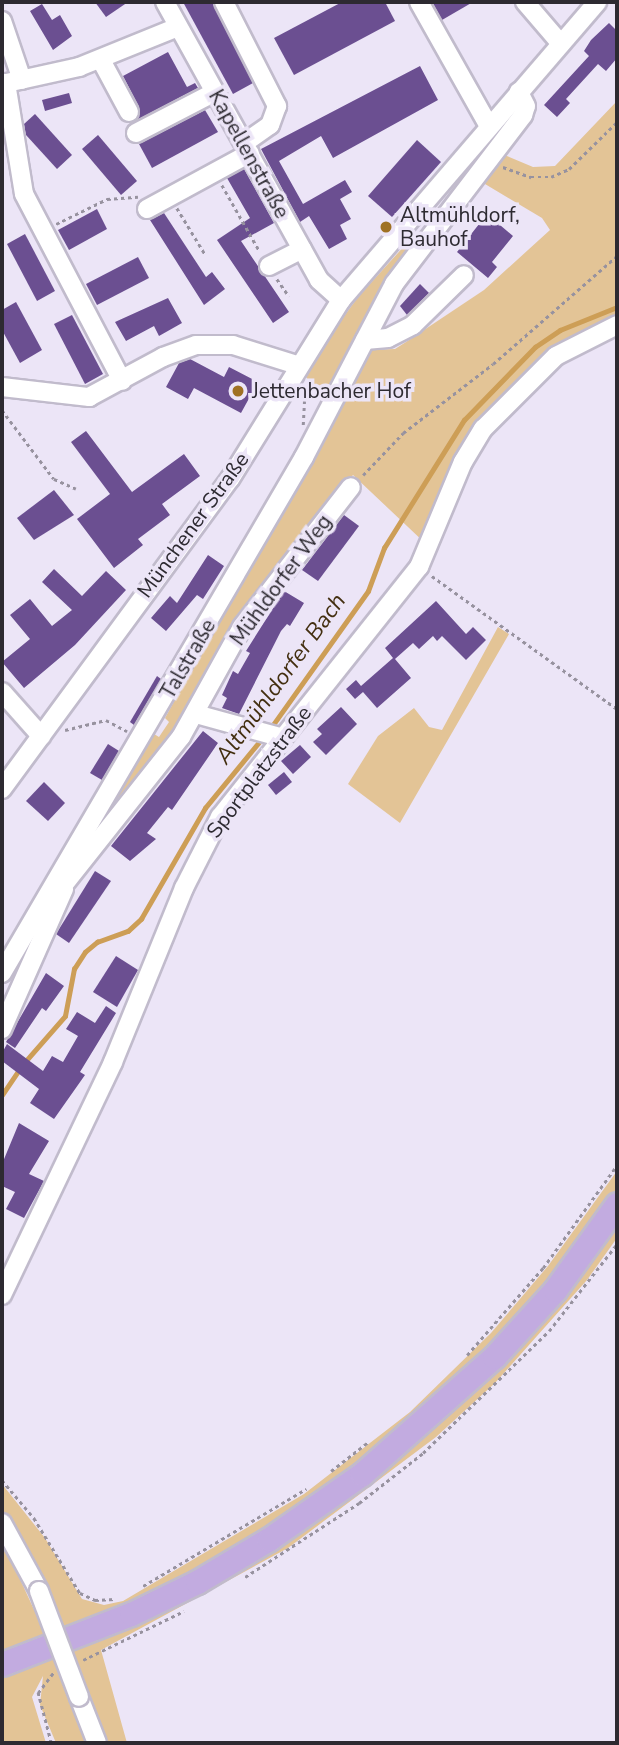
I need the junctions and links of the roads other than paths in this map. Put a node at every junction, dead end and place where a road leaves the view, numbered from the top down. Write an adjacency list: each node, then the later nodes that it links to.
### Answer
1 (165, 2): 7 (street, Kapellenstraße)
2 (224, 2): 16 (street)
3 (419, 2): 14 (street)
4 (525, 2): 8 (street)
5 (597, 2): 8 (street, Münchener Straße)
6 (2, 21): 10 (street)
7 (178, 27): 9 (street); 11 (street, Kapellenstraße)
8 (561, 44): 12 (street, Münchener Straße)
9 (101, 60): 10 (street); 13 (street)
10 (10, 82): 25 (street)
11 (215, 92): 15 (street); 16 (street, Kapellenstraße)
12 (519, 92): 14 (street, Münchener Straße); 23 (street, Talstraße)
13 (129, 112)
14 (489, 126): 21 (street, Münchener Straße)
15 (136, 133)
16 (247, 148): 17 (street); 18 (street, Kapellenstraße)
17 (159, 203)
18 (302, 249): 19 (street); 21 (street, Kapellenstraße)
19 (269, 266)
20 (464, 275): 23 (street)
21 (341, 300): 24 (street, Münchener Straße)
22 (617, 325): 31 (street, Sportplatzstraße)
23 (365, 340): 33 (street, Talstraße)
24 (298, 365): 25 (street); 30 (street, Münchener Straße)
25 (122, 381): 26 (street)
26 (2, 387)
27 (351, 487): 29 (street, Mühldorfer Weg)
28 (2, 692): 30 (street)
29 (196, 714): 31 (street); 33 (street, Mühldorfer Weg)
30 (41, 736): 32 (street, Münchener Straße)
31 (280, 737): 37 (street, Sportplatzstraße)
32 (2, 789)
33 (63, 881): 34 (street, Talstraße); 35 (street)
34 (2, 973)
35 (2, 1029)
36 (617, 1204): 39 (main road)
37 (2, 1295)
38 (2, 1523): 40 (street, bridge)
39 (2, 1664)
40 (97, 1743)

